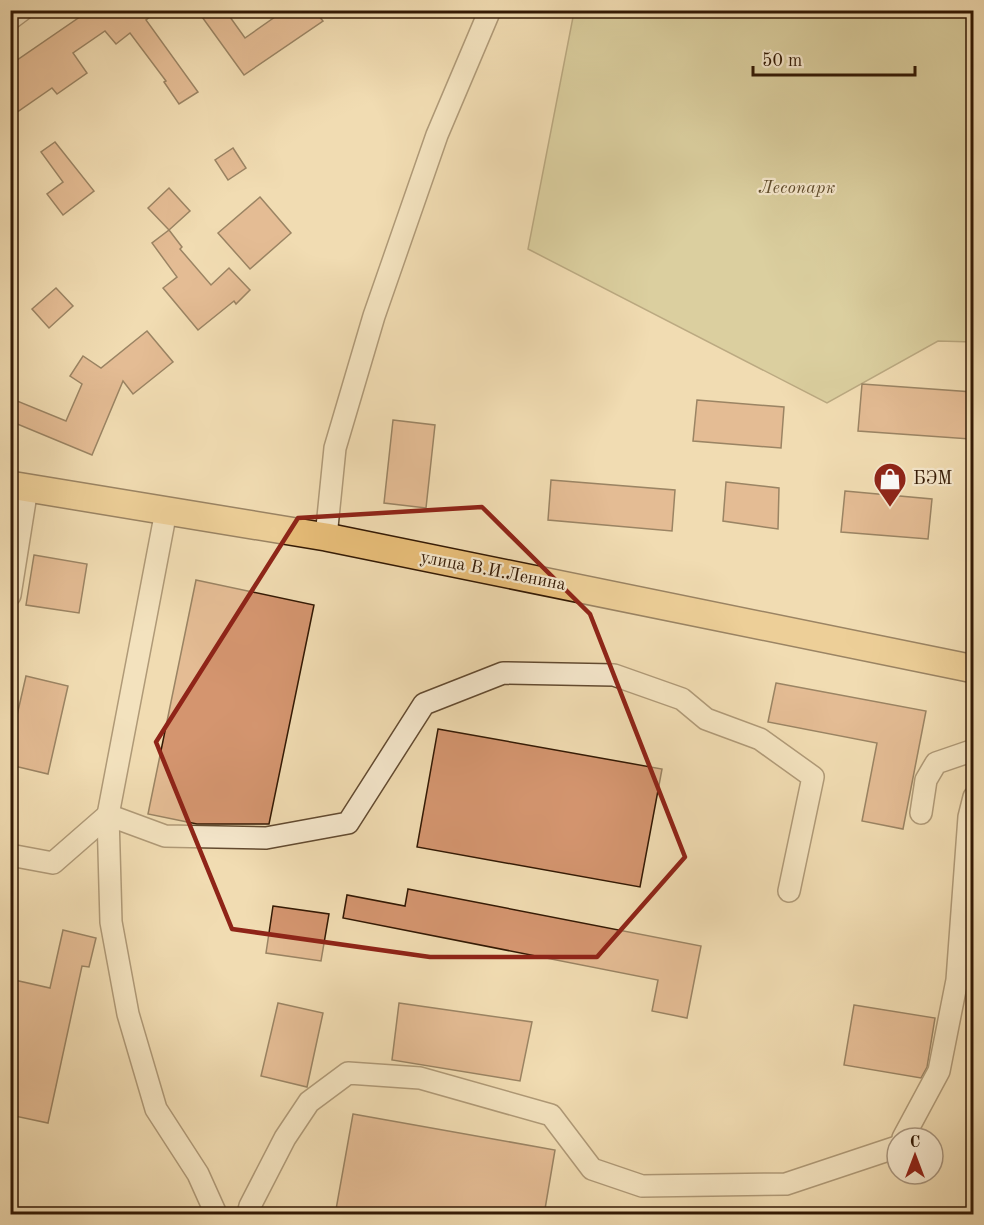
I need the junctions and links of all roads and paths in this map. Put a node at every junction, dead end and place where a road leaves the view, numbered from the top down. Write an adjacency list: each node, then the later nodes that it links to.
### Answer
1 (22, 10): 3 (street)
2 (490, 10): 6 (street)
3 (10, 19)
4 (19, 487): 5 (main road, улица В.И.Ленина); 7 (street)
5 (166, 511): 6 (main road, улица В.И.Ленина); 12 (street)
6 (326, 537): 8 (main road, улица В.И.Ленина)
7 (10, 595)
8 (974, 669)
9 (974, 750): 11 (street)
10 (974, 797): 15 (street)
11 (921, 813)
12 (108, 815): 13 (street); 14 (street); 17 (street)
13 (10, 855)
14 (789, 891)
15 (909, 1126)
16 (885, 1151): 18 (street)
17 (216, 1215)
18 (248, 1215)

